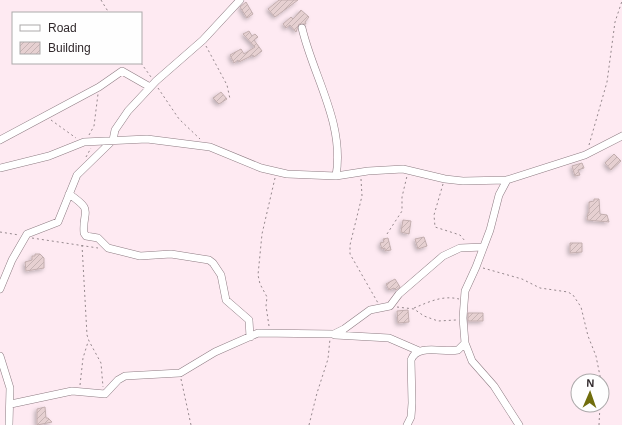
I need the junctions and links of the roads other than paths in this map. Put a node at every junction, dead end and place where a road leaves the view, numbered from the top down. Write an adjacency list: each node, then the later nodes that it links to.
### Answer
1 (240, 0): 3 (street)
2 (302, 28): 8 (street)
3 (154, 83): 5 (street); 6 (street)
4 (622, 136): 9 (street)
5 (0, 140)
6 (113, 140): 7 (street); 8 (street); 10 (street)
7 (0, 168)
8 (336, 176): 9 (street)
9 (507, 180): 11 (street)
10 (69, 194): 12 (street); 14 (street)
11 (483, 247): 13 (street); 15 (street)
12 (0, 289)
13 (332, 335): 14 (street); 16 (street)
14 (250, 337): 18 (street)
15 (466, 343): 16 (street); 21 (street)
16 (419, 351): 20 (street)
17 (0, 356): 18 (street)
18 (11, 404): 19 (street)
19 (9, 425)
20 (407, 425)
21 (519, 425)

